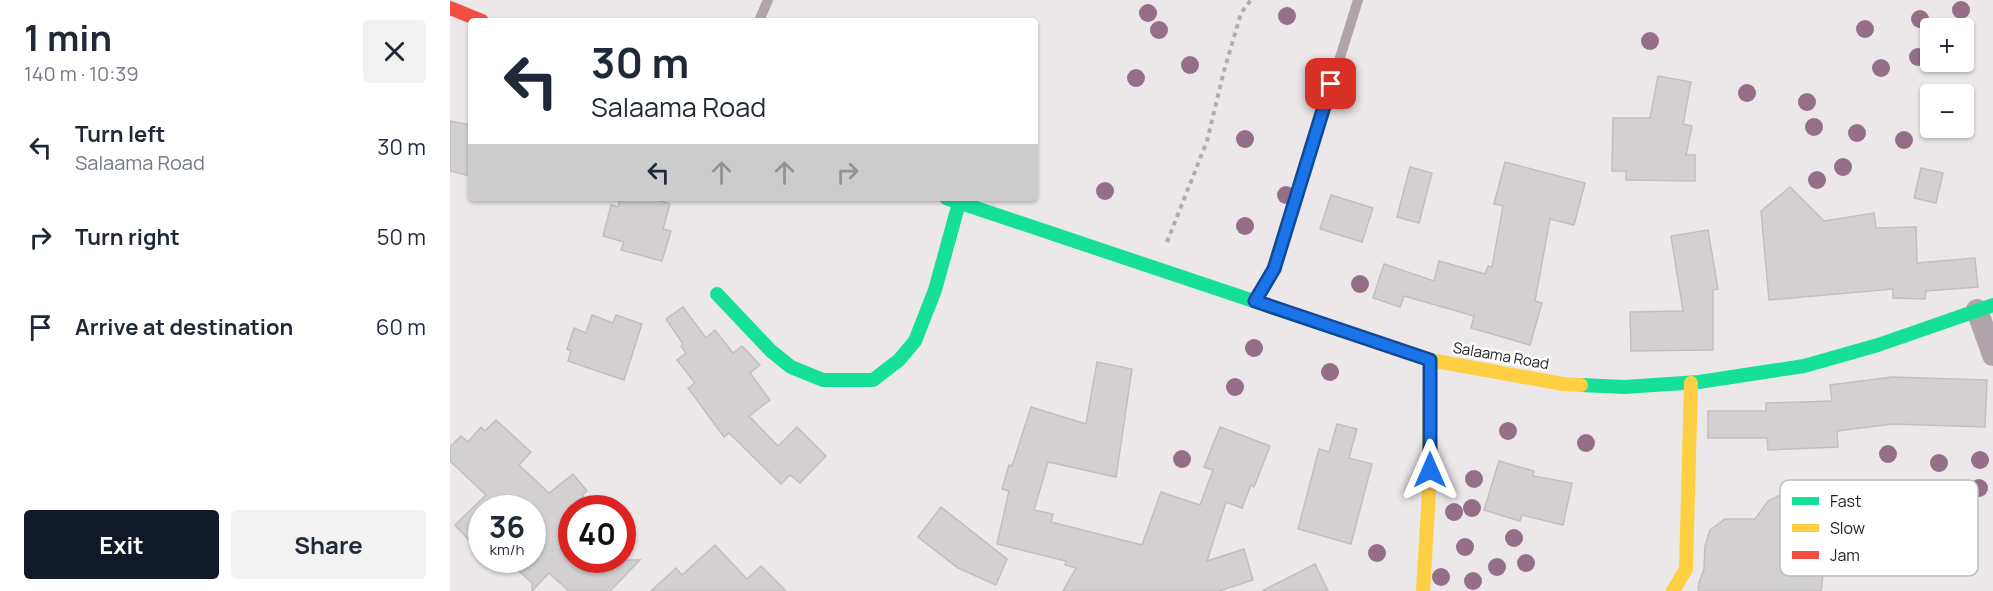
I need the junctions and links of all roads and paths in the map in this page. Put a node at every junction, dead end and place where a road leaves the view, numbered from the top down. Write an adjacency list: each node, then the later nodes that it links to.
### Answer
1 (768, 0): 6 (lane)
2 (1251, 0): 9 (path)
3 (1358, 0): 11 (lane)
4 (450, 8): 5 (street)
5 (475, 18)
6 (760, 18)
7 (953, 201): 10 (street)
8 (956, 201): 9 (street, Salaama Road)
9 (1156, 268): 11 (street, Salaama Road)
10 (717, 294)
11 (1255, 301): 14 (street, Salaama Road)
12 (1985, 308): 13 (street); 15 (street, Salaama Road)
13 (1993, 355)
14 (1430, 360): 15 (street, Salaama Road); 16 (street)
15 (1691, 383): 17 (street)
16 (1423, 591)
17 (1673, 591)

